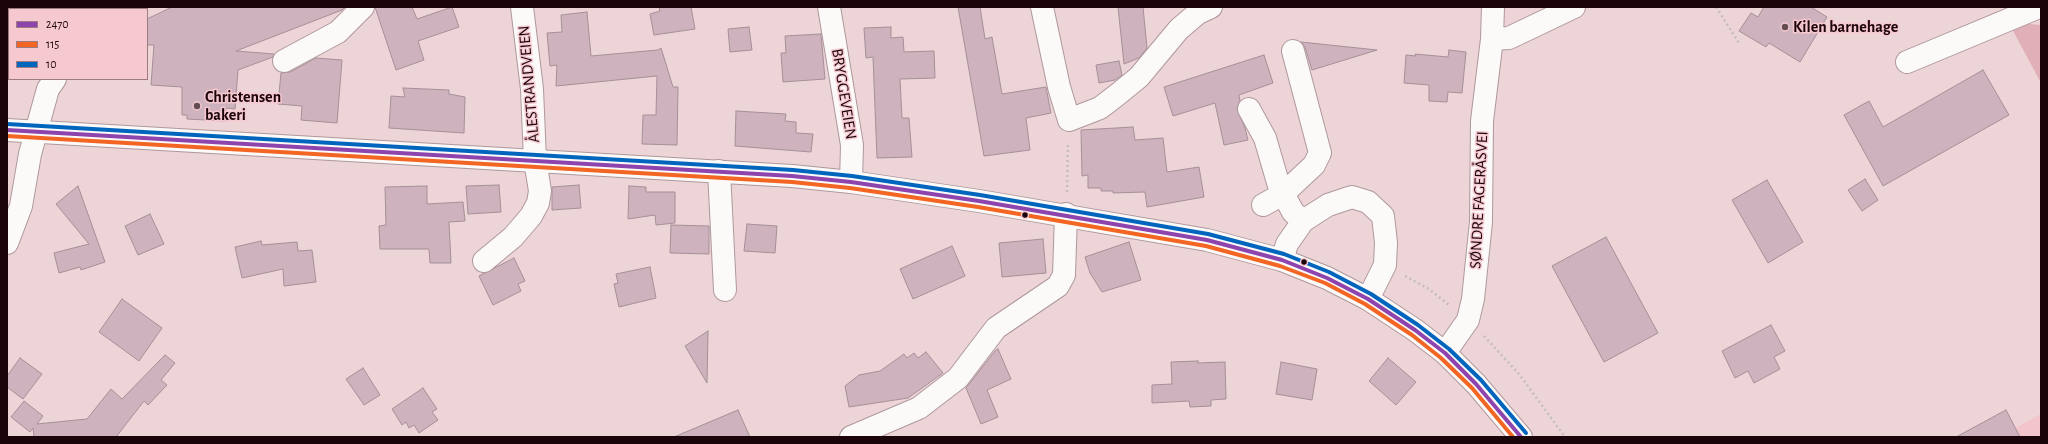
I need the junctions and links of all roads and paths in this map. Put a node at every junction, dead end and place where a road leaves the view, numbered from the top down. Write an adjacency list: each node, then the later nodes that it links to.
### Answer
1 (362, 7): 13 (street)
2 (522, 7): 20 (street, ÅLESTRANDVEIEN)
3 (829, 7): 22 (street, BRYGGEVEIEN)
4 (1042, 7): 17 (street)
5 (1211, 7): 17 (street)
6 (1493, 7): 10 (street, SØNDRE FAGERÅSVEI)
7 (1574, 7): 10 (street)
8 (1716, 7): 11 (path)
9 (2039, 7): 14 (street)
10 (1492, 39): 32 (street, SØNDRE FAGERÅSVEI)
11 (1739, 43)
12 (1293, 51): 23 (street)
13 (284, 61)
14 (1907, 62)
15 (54, 80): 19 (street)
16 (1249, 109): 23 (street)
17 (1069, 120): 24 (path)
18 (7, 130): 19 (street)
19 (36, 131): 20 (street); 27 (street)
20 (535, 160): 21 (street); 29 (street, ÅLESTRANDVEIEN)
21 (719, 171): 22 (street); 30 (street)
22 (850, 182): 24 (street)
23 (1283, 194): 25 (street); 26 (street)
24 (1067, 204): 28 (street); 33 (street)
25 (1263, 204)
26 (1303, 221): 28 (street); 31 (street)
27 (7, 243)
28 (1282, 260): 31 (street)
29 (484, 261)
30 (725, 290)
31 (1368, 299): 32 (street)
32 (1445, 353): 34 (street)
33 (851, 437)
34 (1521, 437)

